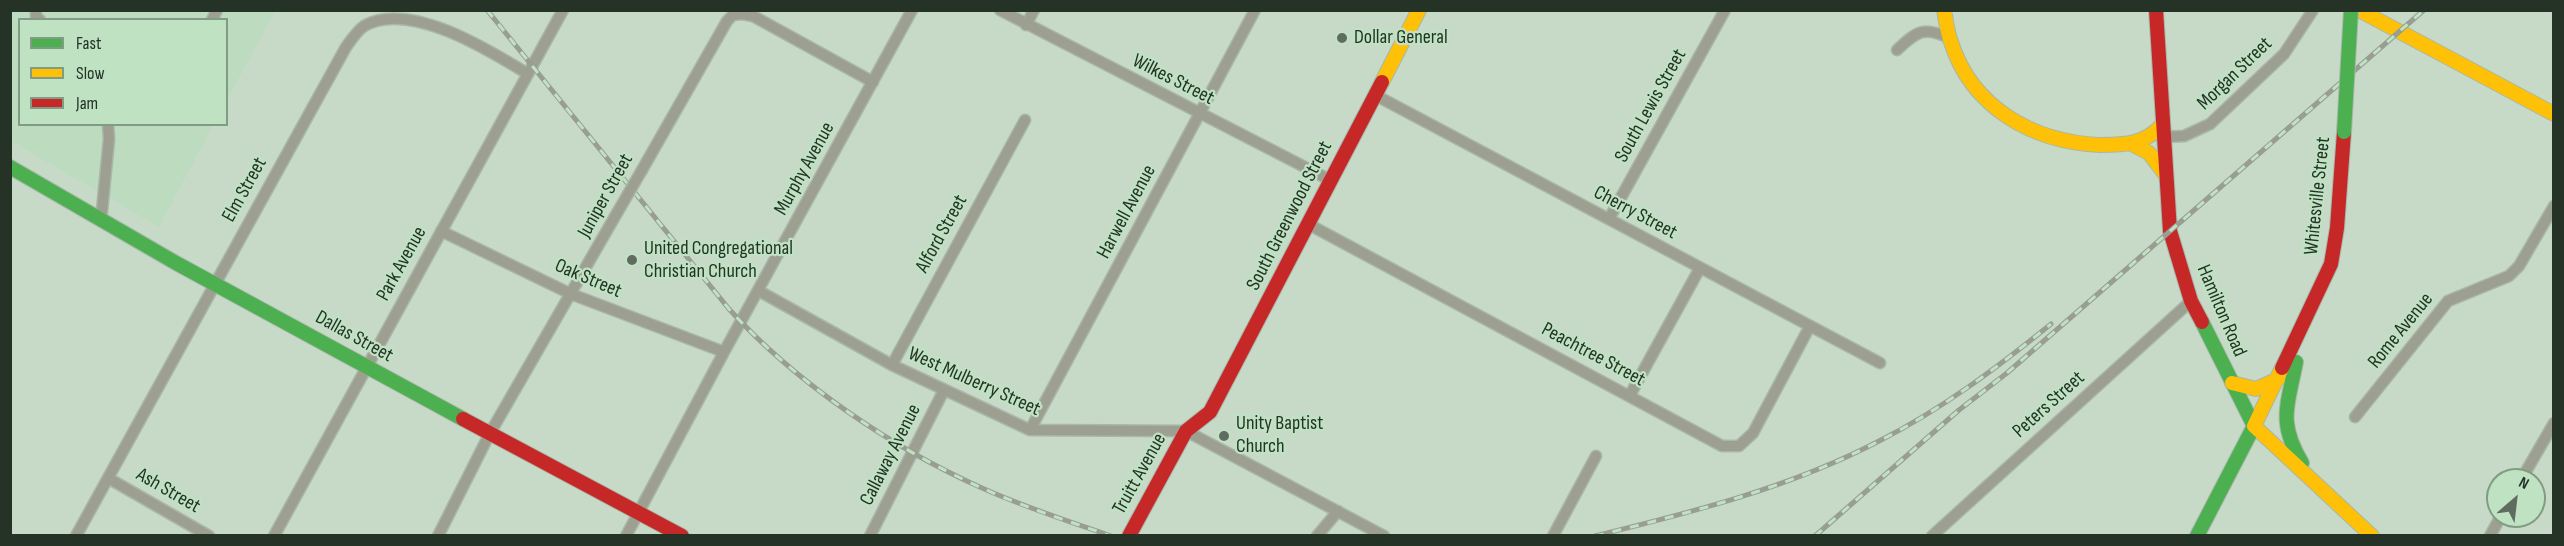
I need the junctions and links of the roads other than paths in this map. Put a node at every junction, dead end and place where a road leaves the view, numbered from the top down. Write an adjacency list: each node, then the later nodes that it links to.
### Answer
1 (563, 10): 16 (street, Park Avenue)
2 (912, 10): 17 (street, Murphy Avenue)
3 (999, 10): 13 (street, Wilkes Street)
4 (1034, 10): 13 (street)
5 (1255, 10): 19 (street, Harwell Avenue)
6 (1419, 10): 18 (main road, South Greenwood Street)
7 (1725, 10): 29 (street, South Lewis Street)
8 (1944, 10): 14 (main road)
9 (2156, 10): 23 (main road, Hamilton Road)
10 (2313, 10): 23 (street, Morgan Street)
11 (2351, 10): 39 (main road, Whitesville Street, bridge)
12 (2359, 10): 20 (main road)
13 (1026, 26): 19 (street, Wilkes Street)
14 (1949, 38): 15 (street); 24 (main road)
15 (1897, 50)
16 (528, 74): 32 (street, Park Avenue); 34 (street, Elm Street)
17 (873, 82): 35 (street, Murphy Avenue); 36 (street, Juniper Street, bridge)
18 (1375, 95): 27 (main road, South Greenwood Street); 29 (street, Cherry Street)
19 (1200, 114): 27 (street, Wilkes Street); 51 (street, Harwell Avenue)
20 (2553, 114)
21 (1025, 120): 42 (street, Alford Street)
22 (108, 126): 30 (street)
23 (2163, 130): 24 (main road); 26 (main road, Hamilton Road)
24 (2130, 143): 26 (main road)
25 (10, 167): 30 (main road, Dallas Street)
26 (2166, 178): 37 (main road, Hamilton Road)
27 (1330, 180): 31 (main road, South Greenwood Street)
28 (2553, 206): 48 (street, Rome Avenue)
29 (1609, 219): 33 (street, Cherry Street)
30 (101, 221): 34 (main road, Dallas Street)
31 (1308, 224): 47 (street, Peachtree Street); 52 (main road, South Greenwood Street)
32 (441, 231): 36 (street, Oak Street); 43 (street, Park Avenue)
33 (1700, 268): 38 (street, Cherry Street); 47 (street)
34 (214, 283): 43 (main road, Dallas Street); 56 (street, Elm Street)
35 (759, 291): 40 (street, Murphy Avenue); 42 (street, West Mulberry Street)
36 (572, 294): 40 (street, Oak Street); 53 (street, Juniper Street)
37 (2191, 301): 45 (main road, Hamilton Road); 71 (street, Peters Street)
38 (1810, 326): 41 (street, Cherry Street); 47 (street, Peachtree Street)
39 (2300, 331): 44 (main road, Whitesville Street); 57 (main road)
40 (724, 352): 59 (street, Murphy Avenue)
41 (1880, 363)
42 (892, 365): 46 (street, West Mulberry Street)
43 (366, 367): 53 (main road, Dallas Street); 62 (street, Park Avenue)
44 (2278, 379): 45 (main road); 50 (main road, Whitesville Street)
45 (2232, 383): 50 (main road, Hamilton Road)
46 (944, 390): 51 (street, West Mulberry Street); 66 (street, Callaway Avenue)
47 (1630, 395)
48 (2355, 417)
49 (2553, 423): 55 (street)
50 (2254, 426): 57 (main road, Hamilton Road); 72 (main road, Whitesville Street)
51 (1030, 430): 52 (street, West Mulberry Street)
52 (1186, 431): 58 (street, West Mulberry Street); 67 (main road, Truitt Avenue)
53 (489, 435): 59 (main road, Dallas Street); 63 (street, Juniper Street)
54 (1596, 456): 70 (street)
55 (2528, 468)
56 (108, 478): 60 (street, Elm Street); 61 (street, Ash Street)
57 (2316, 482): 73 (main road, Hamilton Road)
58 (1338, 511): 68 (street); 69 (street, West Mulberry Street)
59 (639, 513): 64 (street, Murphy Avenue); 65 (main road, Dallas Street)
60 (76, 536)
61 (209, 536)
62 (274, 536)
63 (438, 536)
64 (626, 536)
65 (682, 536)
66 (870, 536)
67 (1129, 536)
68 (1317, 536)
69 (1384, 536)
70 (1553, 536)
71 (1932, 536)
72 (2197, 536)
73 (2372, 536)

